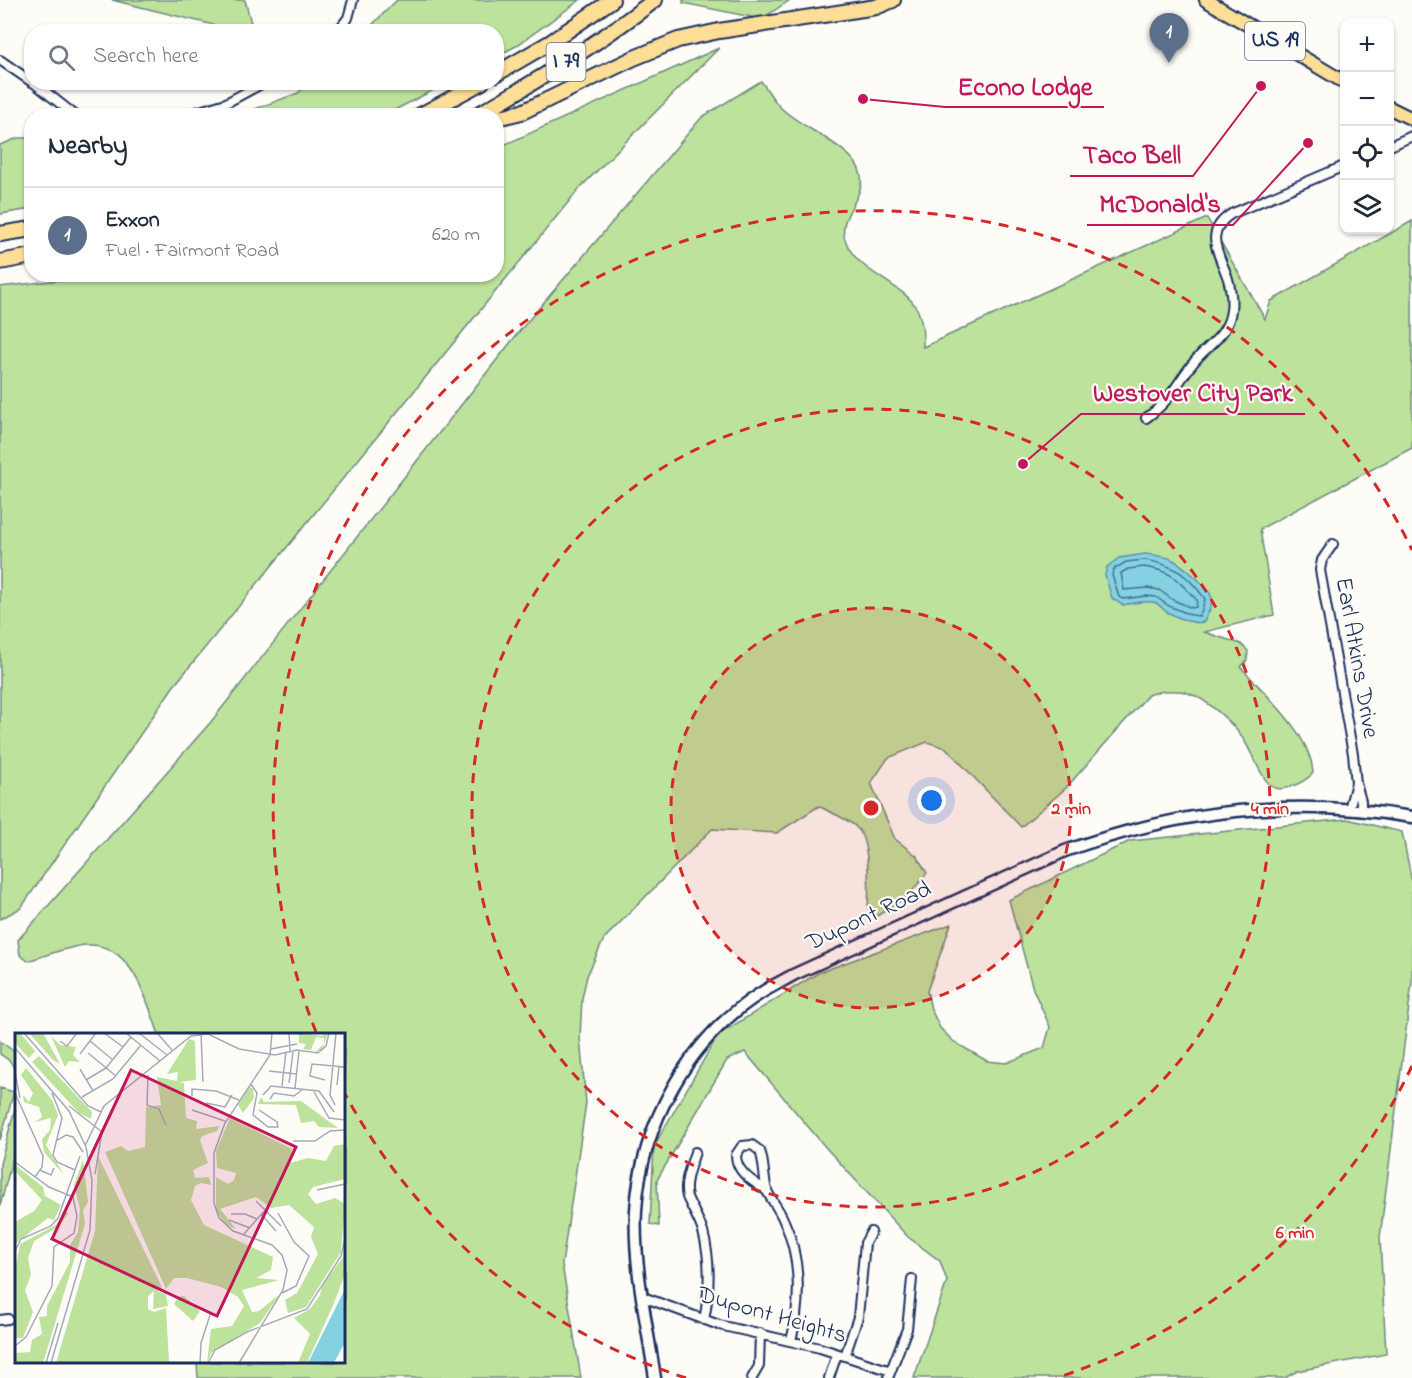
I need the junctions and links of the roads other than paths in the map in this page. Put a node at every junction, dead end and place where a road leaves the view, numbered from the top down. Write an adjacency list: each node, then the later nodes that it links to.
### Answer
1 (353, 0): 6 (street)
2 (611, 0): 8 (highway, I 79)
3 (893, 0): 19 (highway)
4 (1206, 0): 10 (main road, US 19)
5 (654, 1): 17 (highway, I 79)
6 (343, 24)
7 (0, 60): 9 (street)
8 (504, 69)
9 (24, 76)
10 (1340, 80)
11 (42, 90): 14 (street)
12 (250, 90): 15 (street)
13 (467, 90): 16 (highway)
14 (66, 108)
15 (209, 108)
16 (434, 108)
17 (489, 108)
18 (1394, 110): 20 (main road)
19 (504, 116)
20 (1412, 118)
21 (1412, 136): 22 (street)
22 (1394, 144)
23 (1340, 168): 28 (street)
24 (24, 230): 25 (highway)
25 (0, 234)
26 (24, 258): 27 (highway)
27 (0, 262)
28 (1146, 418)
29 (1333, 544): 30 (street, Earl Atkins Drive)
30 (1356, 783): 31 (street, Earl Atkins Drive); 32 (street, Earl Atkins Drive)
31 (1349, 809): 32 (street, Dupont Road); 38 (street, Dupont Road)
32 (1361, 811): 33 (street, Dupont Road)
33 (1412, 818)
34 (695, 1152): 39 (street)
35 (767, 1191): 35 (street); 41 (street)
36 (871, 1232): 42 (street)
37 (912, 1279): 43 (street)
38 (643, 1297): 39 (street, Dupont Heights); 44 (street, Dupont Road)
39 (704, 1320): 40 (street, Dupont Heights)
40 (760, 1333): 41 (street, Dupont Heights); 45 (street)
41 (791, 1341): 42 (street, Dupont Heights)
42 (841, 1355): 43 (street, Dupont Heights); 46 (street)
43 (889, 1375)
44 (655, 1378)
45 (752, 1378)
46 (829, 1378)

